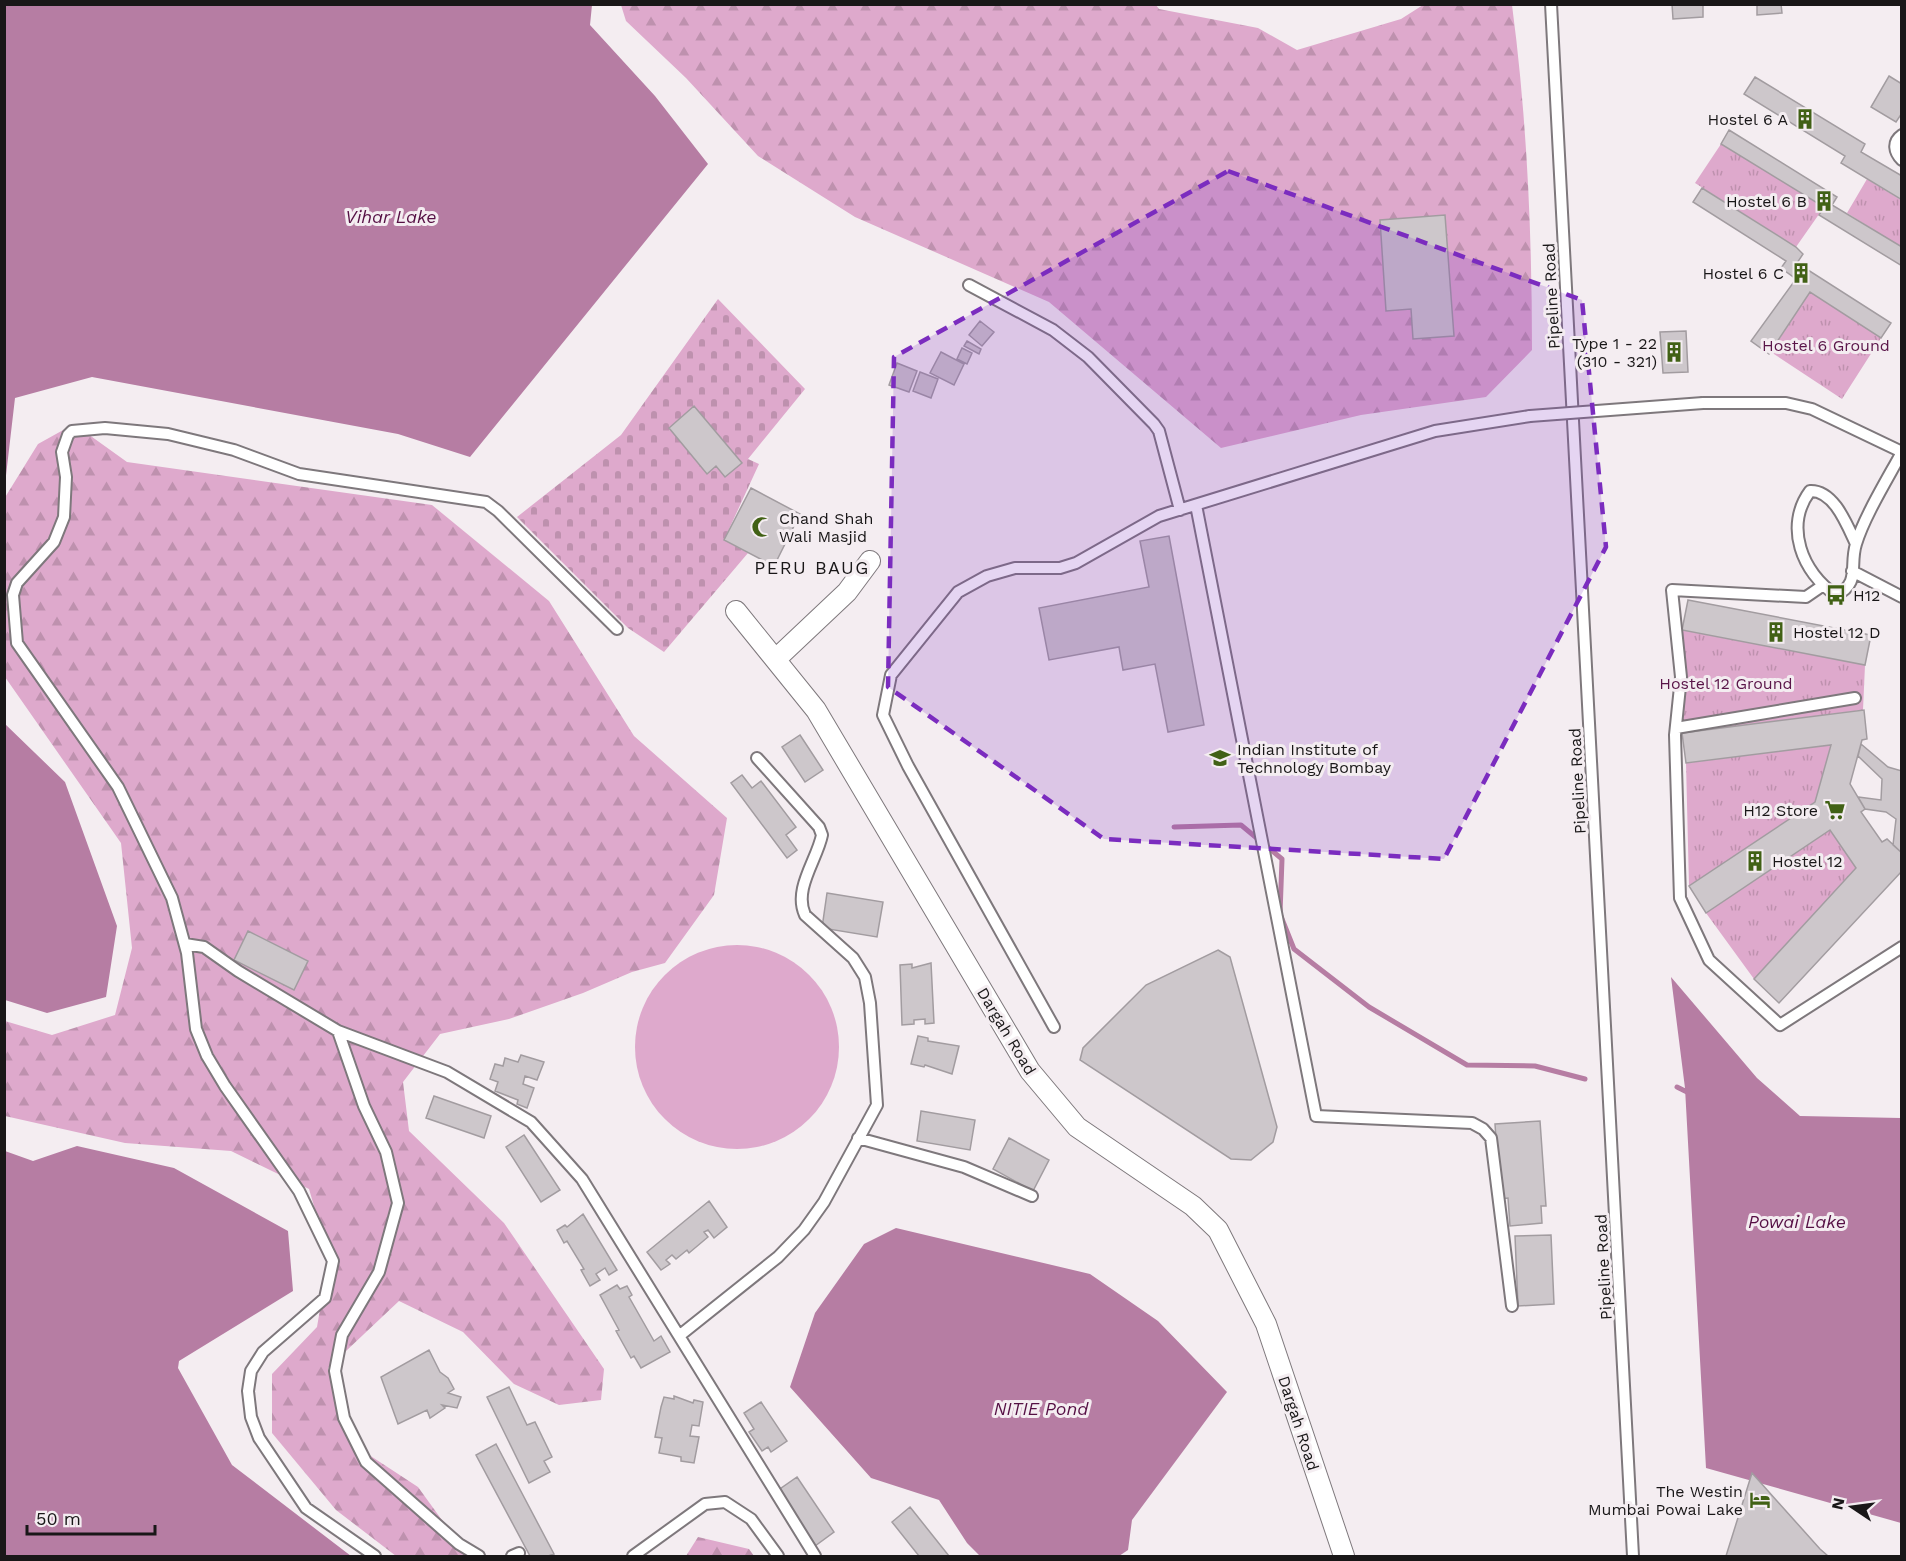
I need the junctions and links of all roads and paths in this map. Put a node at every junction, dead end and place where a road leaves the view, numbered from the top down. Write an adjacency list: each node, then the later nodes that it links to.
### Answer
1 (1551, 4): 33 (lane, Pipeline Road)
2 (1902, 135): 3 (lane)
3 (1902, 160)
4 (969, 285): 7 (lane)
5 (1902, 452): 6 (lane, bridge); 8 (lane)
6 (1196, 505): 7 (lane); 25 (lane)
7 (1180, 510): 21 (lane)
8 (1856, 544): 10 (lane); 11 (lane)
9 (870, 561): 15 (street)
10 (1852, 571): 11 (lane); 12 (lane)
11 (1822, 586): 17 (lane)
12 (1902, 597)
13 (735, 611): 15 (street, Dargah Road)
14 (617, 629): 19 (lane)
15 (776, 659): 32 (street, Dargah Road)
16 (1855, 698): 17 (lane)
17 (1676, 728): 20 (lane)
18 (757, 758): 23 (lane)
19 (184, 944): 22 (lane); 27 (lane)
20 (1902, 947)
21 (1054, 1027)
22 (338, 1030): 26 (lane); 28 (lane)
23 (858, 1138): 24 (lane); 26 (lane)
24 (1032, 1196)
25 (1512, 1306)
26 (679, 1336): 31 (lane)
27 (375, 1557)
28 (479, 1557)
29 (633, 1557): 30 (lane)
30 (778, 1557)
31 (815, 1557)
32 (1344, 1557)
33 (1633, 1557)

